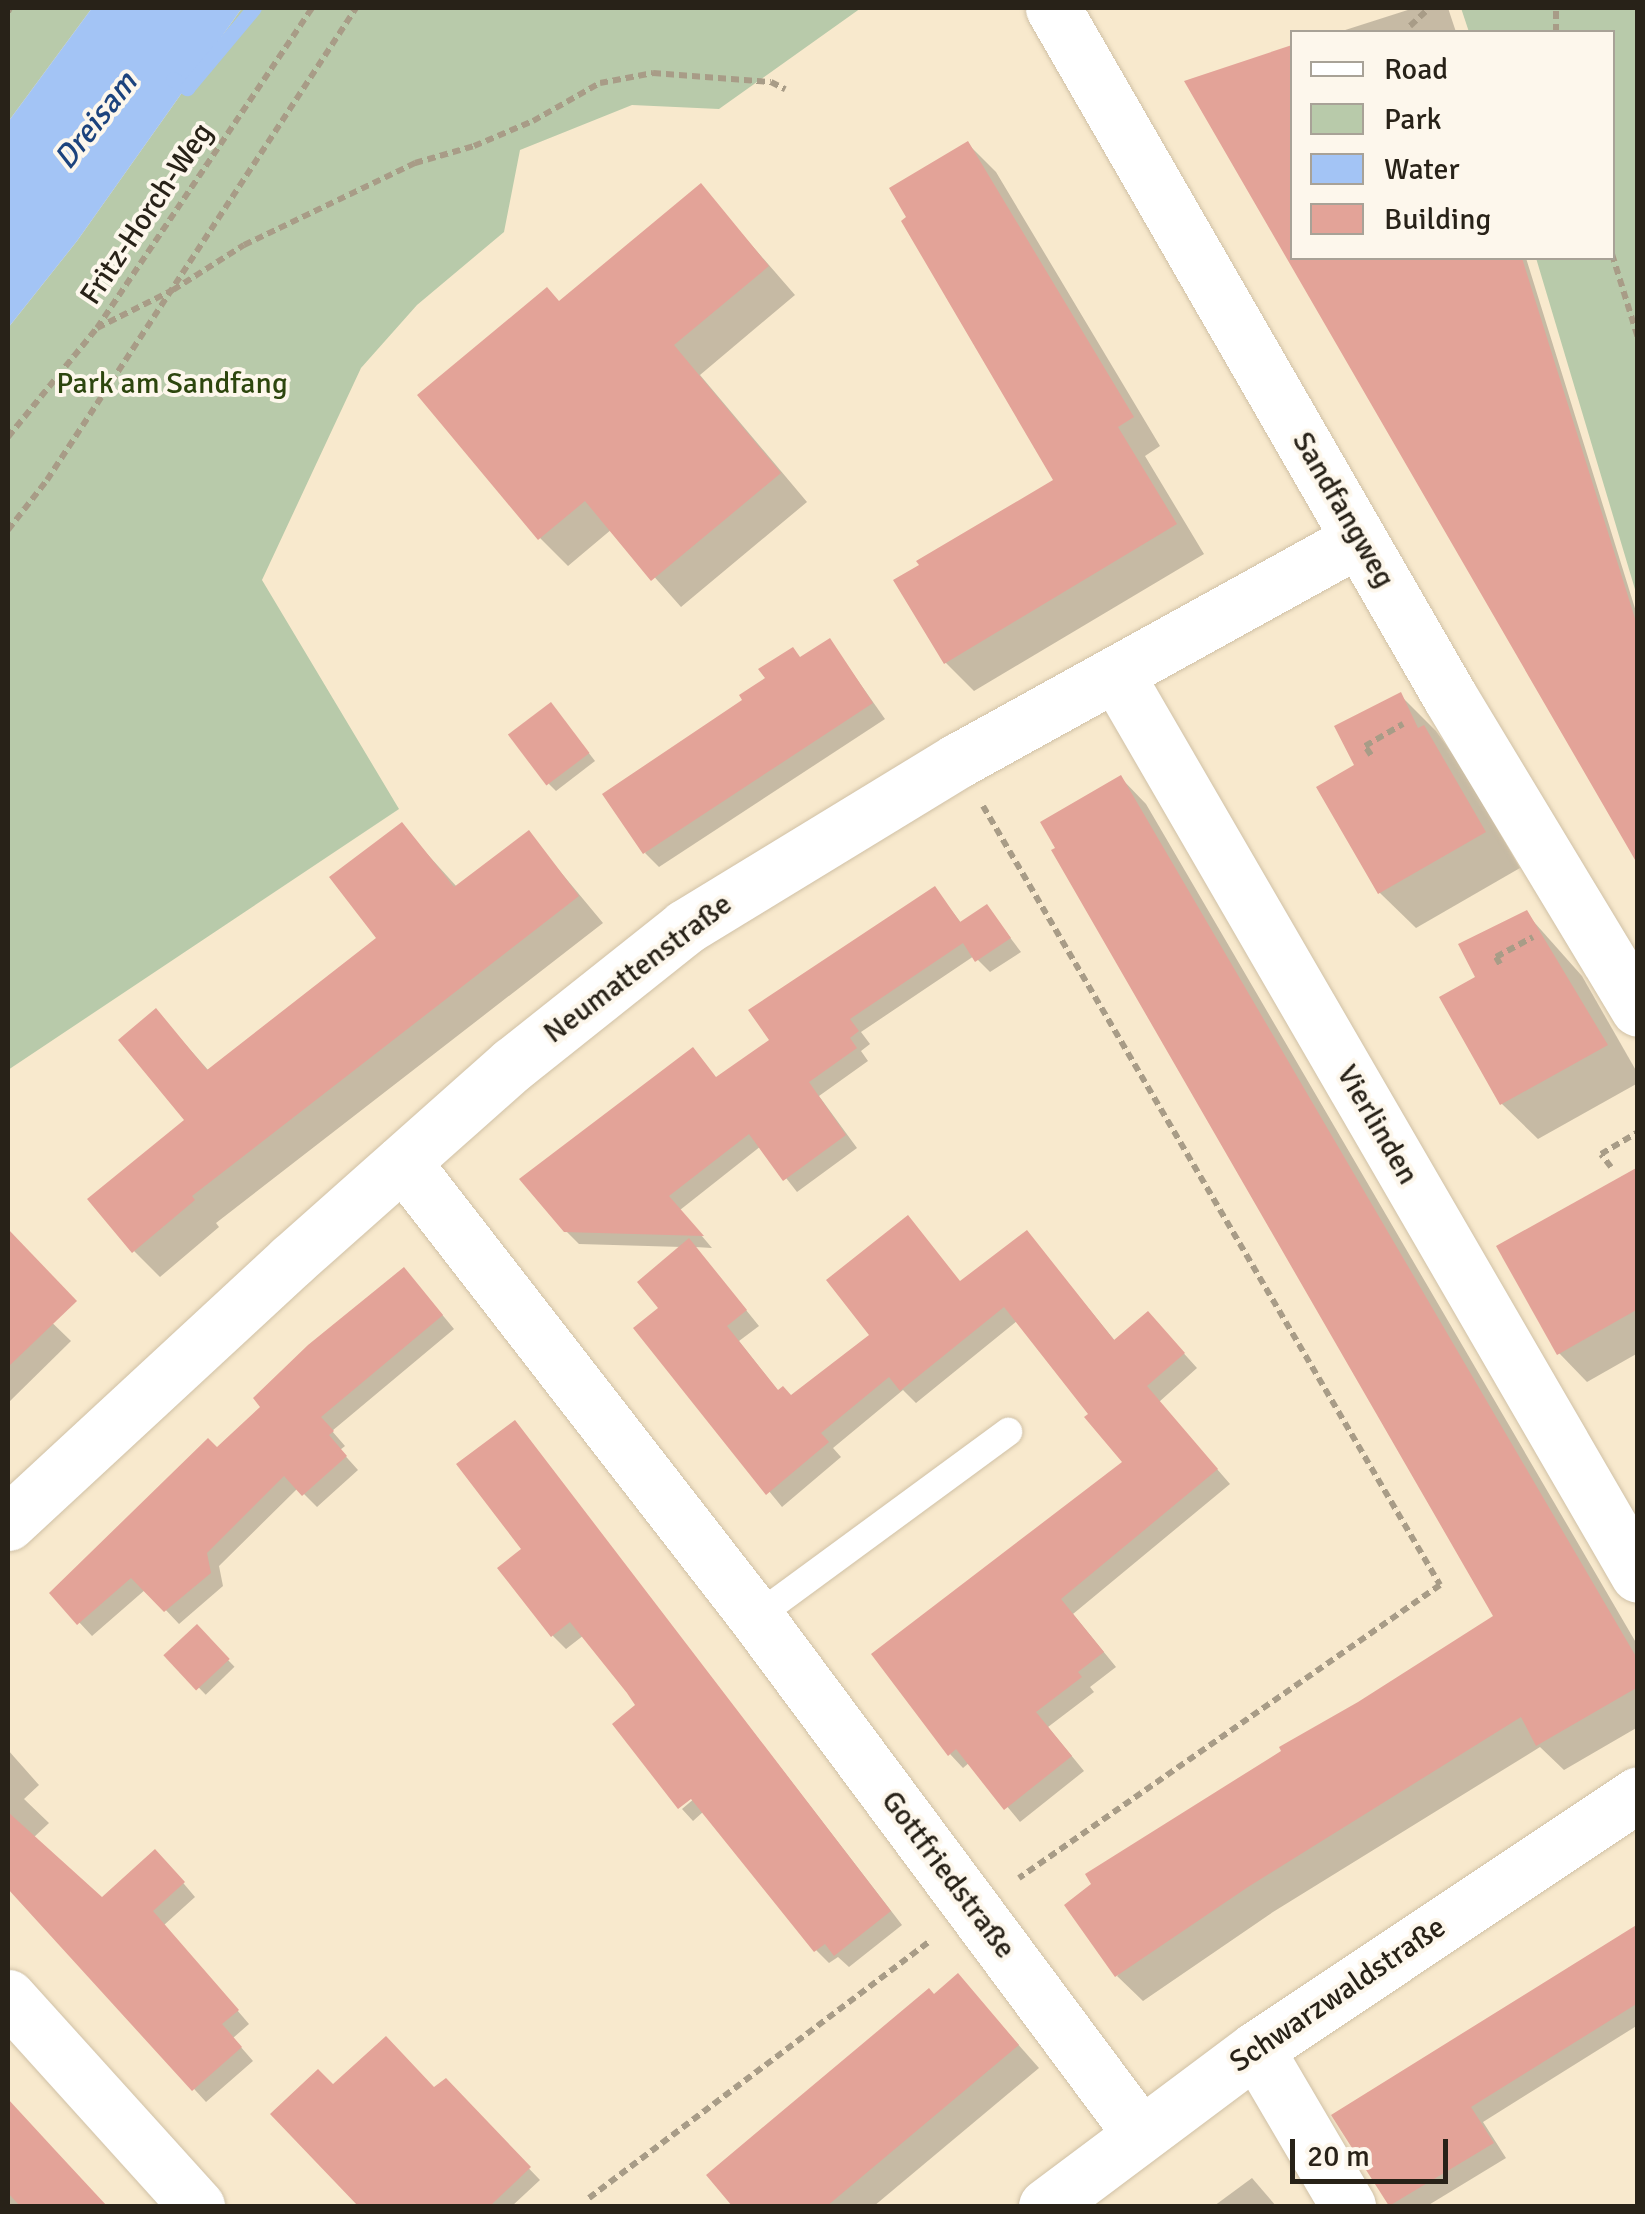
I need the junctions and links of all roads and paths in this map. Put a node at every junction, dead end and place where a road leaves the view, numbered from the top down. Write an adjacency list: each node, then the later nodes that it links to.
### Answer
1 (312, 8): 9 (path, Fritz-Horch-Weg)
2 (356, 8): 8 (path)
3 (1053, 8): 13 (street, Sandfangweg)
4 (1429, 8): 5 (path)
5 (1410, 26)
6 (784, 88): 8 (path)
7 (1614, 260): 10 (path)
8 (172, 290): 9 (path); 12 (path)
9 (97, 328): 11 (path, Fritz-Horch-Weg)
10 (1638, 338)
11 (8, 437)
12 (8, 530)
13 (1359, 538): 14 (street, Neumattenstraße); 16 (street, Sandfangweg)
14 (1116, 674): 15 (street, Neumattenstraße); 22 (street, Vierlinden)
15 (958, 761): 18 (street, Neumattenstraße); 25 (path)
16 (1638, 1009)
17 (1638, 1132): 19 (path)
18 (403, 1162): 21 (street, Neumattenstraße); 23 (street, Gottfriedstraße)
19 (1612, 1167)
20 (1008, 1432): 23 (lane)
21 (8, 1523)
22 (1638, 1575)
23 (756, 1617): 25 (street, Gottfriedstraße)
24 (1638, 1794): 27 (street, Schwarzwaldstraße)
25 (974, 1909): 28 (street, Gottfriedstraße); 29 (path)
26 (8, 1997): 30 (street)
27 (1256, 2049): 28 (street, Schwarzwaldstraße); 32 (street)
28 (1139, 2132): 31 (street, Schwarzwaldstraße)
29 (589, 2198)
30 (198, 2206)
31 (1046, 2206)
32 (1348, 2206)

